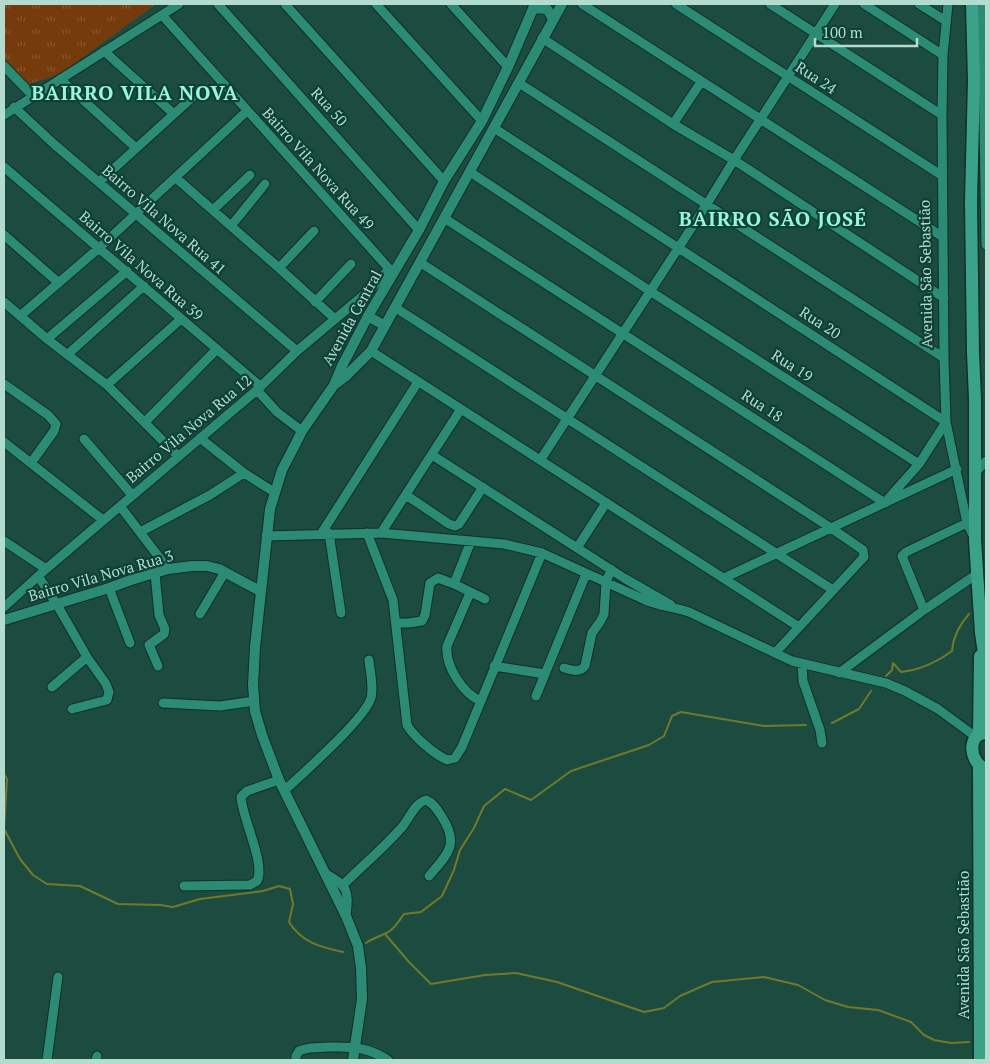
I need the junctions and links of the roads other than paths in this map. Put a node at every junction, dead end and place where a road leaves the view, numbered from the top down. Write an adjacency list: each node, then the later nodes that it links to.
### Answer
1 (179, 4): 18 (street)
2 (218, 4): 61 (street, Rua 50)
3 (285, 4): 53 (street)
4 (376, 4): 41 (street)
5 (452, 4): 27 (street)
6 (545, 4): 17 (street)
7 (582, 4): 30 (street)
8 (676, 4): 28 (street, Rua 24)
9 (770, 4): 22 (street)
10 (835, 4): 22 (street)
11 (864, 4): 25 (street)
12 (919, 4): 20 (street)
13 (948, 4): 20 (street, Avenida São Sebastião)
14 (972, 4): 114 (main road, Avenida São Sebastião)
15 (982, 4): 21 (street)
16 (534, 6): 19 (street); 27 (street, Avenida Central)
17 (560, 6): 19 (street, Avenida Central)
18 (162, 15): 24 (street); 36 (street, Bairro Vila Nova Rua 49)
19 (553, 19): 23 (street, Avenida Central)
20 (946, 21): 25 (street, Avenida São Sebastião)
21 (984, 29): 32 (street)
22 (816, 34): 28 (street); 39 (street)
23 (542, 38): 31 (street, Avenida Central); 42 (street)
24 (104, 51): 29 (street); 37 (street)
25 (943, 55): 39 (street, Avenida São Sebastião)
26 (4, 66): 34 (street)
27 (508, 67): 41 (street, Avenida Central)
28 (789, 77): 40 (street); 50 (street, Rua 24)
29 (60, 79): 34 (street); 44 (street)
30 (701, 82): 40 (street); 42 (street)
31 (519, 83): 43 (street, Avenida Central); 55 (street)
32 (985, 92): 45 (street)
33 (195, 95): 37 (street)
34 (33, 96): 35 (street)
35 (14, 107): 38 (street); 52 (street, Bairro Vila Nova Rua 41)
36 (247, 111): 51 (street); 72 (street, Bairro Vila Nova Rua 49)
37 (174, 114): 44 (street)
38 (4, 115)
39 (942, 115): 50 (street, Avenida São Sebastião)
40 (760, 119): 46 (street); 64 (street)
41 (482, 121): 53 (street, Avenida Central)
42 (673, 124): 46 (street)
43 (494, 128): 48 (street, Avenida Central); 67 (street, Rua 20)
44 (136, 148): 52 (street)
45 (986, 156): 59 (street)
46 (734, 160): 55 (street); 76 (street)
47 (4, 166): 66 (street, Bairro Vila Nova Rua 39)
48 (470, 172): 58 (street, Avenida Central); 75 (street, Rua 19)
49 (250, 175): 56 (street)
50 (941, 175): 64 (street, Avenida São Sebastião)
51 (176, 178): 56 (street); 57 (street)
52 (100, 182): 57 (street, Bairro Vila Nova Rua 41)
53 (444, 182): 61 (street, Avenida Central)
54 (266, 184): 60 (street)
55 (707, 204): 67 (street); 91 (street)
56 (213, 210): 60 (street)
57 (136, 214): 66 (street); 89 (street, Bairro Vila Nova Rua 41)
58 (444, 218): 68 (street, Avenida Central); 85 (street, Rua 18)
59 (986, 221): 65 (street)
60 (231, 226): 70 (street)
61 (419, 230): 72 (street, Avenida Central)
62 (314, 231): 70 (street)
63 (4, 234): 73 (street)
64 (943, 237): 76 (street, Avenida São Sebastião)
65 (986, 245)
66 (99, 248): 71 (street, Bairro Vila Nova Rua 39); 73 (street)
67 (679, 248): 75 (street); 101 (street, Rua 20)
68 (420, 263): 79 (street, Avenida Central); 92 (street)
69 (351, 264): 78 (street)
70 (279, 268): 78 (street)
71 (127, 271): 74 (street, Bairro Vila Nova Rua 39); 86 (street)
72 (391, 271): 81 (street, Avenida Central); 83 (street, Bairro Vila Nova Rua 12)
73 (59, 283): 80 (street)
74 (144, 286): 82 (street, Bairro Vila Nova Rua 39); 90 (street)
75 (650, 291): 85 (street); 111 (street, Rua 19)
76 (944, 298): 91 (street, Avenida São Sebastião)
77 (4, 302): 80 (street)
78 (314, 302): 83 (street)
79 (396, 308): 84 (street, Avenida Central); 99 (street)
80 (20, 316): 86 (street)
81 (368, 316): 84 (street); 96 (street, Avenida Central)
82 (181, 319): 87 (street, Bairro Vila Nova Rua 39); 95 (street)
83 (335, 319): 89 (street, Bairro Vila Nova Rua 12)
84 (385, 326): 88 (street, Avenida Central)
85 (624, 333): 92 (street); 120 (street, Rua 18)
86 (47, 339): 90 (street)
87 (217, 349): 97 (street, Bairro Vila Nova Rua 39); 100 (street)
88 (371, 350): 93 (street); 96 (street, Avenida Central)
89 (297, 351): 97 (street, Bairro Vila Nova Rua 12)
90 (68, 354): 95 (street)
91 (944, 358): 101 (street, Avenida São Sebastião)
92 (595, 376): 99 (street); 124 (street)
93 (418, 382): 98 (street); 128 (street)
94 (4, 384): 110 (street)
95 (107, 385): 100 (street)
96 (334, 385): 102 (street)
97 (258, 388): 102 (street, Bairro Vila Nova Rua 39); 103 (street, Bairro Vila Nova Rua 12)
98 (461, 409): 106 (street); 108 (street)
99 (567, 419): 108 (street); 135 (street)
100 (145, 422): 107 (street)
101 (946, 422): 111 (street); 112 (street, Avenida São Sebastião)
102 (302, 431): 116 (street)
103 (200, 438): 107 (street, Bairro Vila Nova Rua 12); 113 (street)
104 (84, 439): 118 (street)
105 (4, 442): 110 (street)
106 (432, 455): 115 (street); 117 (street)
107 (178, 456): 118 (street, Bairro Vila Nova Rua 12)
108 (541, 460): 119 (street)
109 (986, 461): 114 (street)
110 (31, 463): 122 (street)
111 (919, 464): 120 (street)
112 (957, 468): 120 (street); 123 (street, Avenida São Sebastião)
113 (244, 473): 116 (street); 125 (street)
114 (975, 473): 130 (main road, Avenida São Sebastião)
115 (483, 487): 117 (street); 133 (street)
116 (274, 492): 129 (street)
117 (406, 495): 127 (street)
118 (132, 496): 121 (street, Bairro Vila Nova Rua 12)
119 (606, 503): 133 (street); 144 (street)
120 (885, 503): 124 (street)
121 (120, 506): 122 (street, Bairro Vila Nova Rua 12); 125 (street)
122 (103, 520): 136 (street, Bairro Vila Nova Rua 12)
123 (967, 523): 130 (street, Avenida São Sebastião); 155 (street)
124 (831, 528): 135 (street); 148 (street)
125 (140, 532): 137 (street)
126 (368, 533): 127 (street); 128 (street); 159 (street)
127 (381, 533): 132 (street)
128 (325, 534): 129 (street); 156 (street)
129 (266, 536): 149 (street)
130 (975, 540): 142 (main road, Avenida São Sebastião)
131 (4, 541): 136 (street)
132 (471, 541): 134 (street); 146 (street)
133 (577, 548): 138 (street)
134 (542, 553): 141 (street); 168 (street)
135 (776, 554): 144 (street); 148 (street)
136 (46, 569): 143 (street, Bairro Vila Nova Rua 12)
137 (168, 569): 139 (street, Bairro Vila Nova Rua 3); 140 (street, Bairro Vila Nova Rua 3)
138 (612, 570): 145 (street); 154 (street)
139 (225, 572): 149 (street, Bairro Vila Nova Rua 3); 157 (street)
140 (155, 573): 147 (street, Bairro Vila Nova Rua 3); 167 (street)
141 (586, 574): 145 (street); 172 (street)
142 (977, 574): 155 (street); 161 (main road, Avenida São Sebastião)
143 (38, 576): 152 (street); 153 (street, Bairro Vila Nova Rua 12)
144 (724, 578): 160 (street)
145 (606, 583): 154 (street); 169 (street)
146 (454, 584): 150 (street); 159 (street)
147 (108, 588): 152 (street, Bairro Vila Nova Rua 3); 162 (street)
148 (834, 590): 160 (street)
149 (260, 591): 175 (street)
150 (470, 593): 151 (street); 176 (street)
151 (485, 599)
152 (56, 603): 158 (street, Bairro Vila Nova Rua 3); 164 (street)
153 (4, 607)
154 (673, 607): 163 (street)
155 (924, 610): 171 (street)
156 (341, 613)
157 (200, 614)
158 (4, 620)
159 (397, 623): 176 (street)
160 (798, 627): 163 (street)
161 (981, 633): 170 (main road, Avenida São Sebastião); 179 (main road, Avenida São Sebastião)
162 (130, 643)
163 (775, 653): 166 (street)
164 (87, 657): 173 (street); 178 (street)
165 (369, 660): 183 (street)
166 (802, 664): 171 (street); 180 (street)
167 (158, 666)
168 (494, 666): 172 (street); 176 (street)
169 (564, 668)
170 (986, 668)
171 (840, 673): 179 (street)
172 (546, 674): 174 (street)
173 (52, 688)
174 (536, 696)
175 (254, 701): 177 (street); 182 (street)
176 (481, 701)
177 (163, 703)
178 (72, 710)
179 (980, 734): 181 (main road, Avenida São Sebastião)
180 (822, 743)
181 (983, 767): 185 (main road, Avenida São Sebastião)
182 (279, 780): 183 (street); 189 (street)
183 (284, 791): 186 (street)
184 (986, 813): 185 (main road, Avenida São Sebastião)
185 (981, 848): 190 (main road, Avenida São Sebastião)
186 (325, 873): 188 (street); 191 (street)
187 (429, 876): 188 (street)
188 (343, 885): 191 (street)
189 (184, 886)
190 (982, 900): 192 (main road, Avenida São Sebastião)
191 (346, 916): 194 (street)
192 (983, 935): 199 (main road, Avenida São Sebastião)
193 (58, 977): 195 (street)
194 (354, 1048): 196 (street); 197 (street); 198 (street)
195 (47, 1060)
196 (296, 1060)
197 (353, 1060)
198 (388, 1060)
199 (980, 1060)

